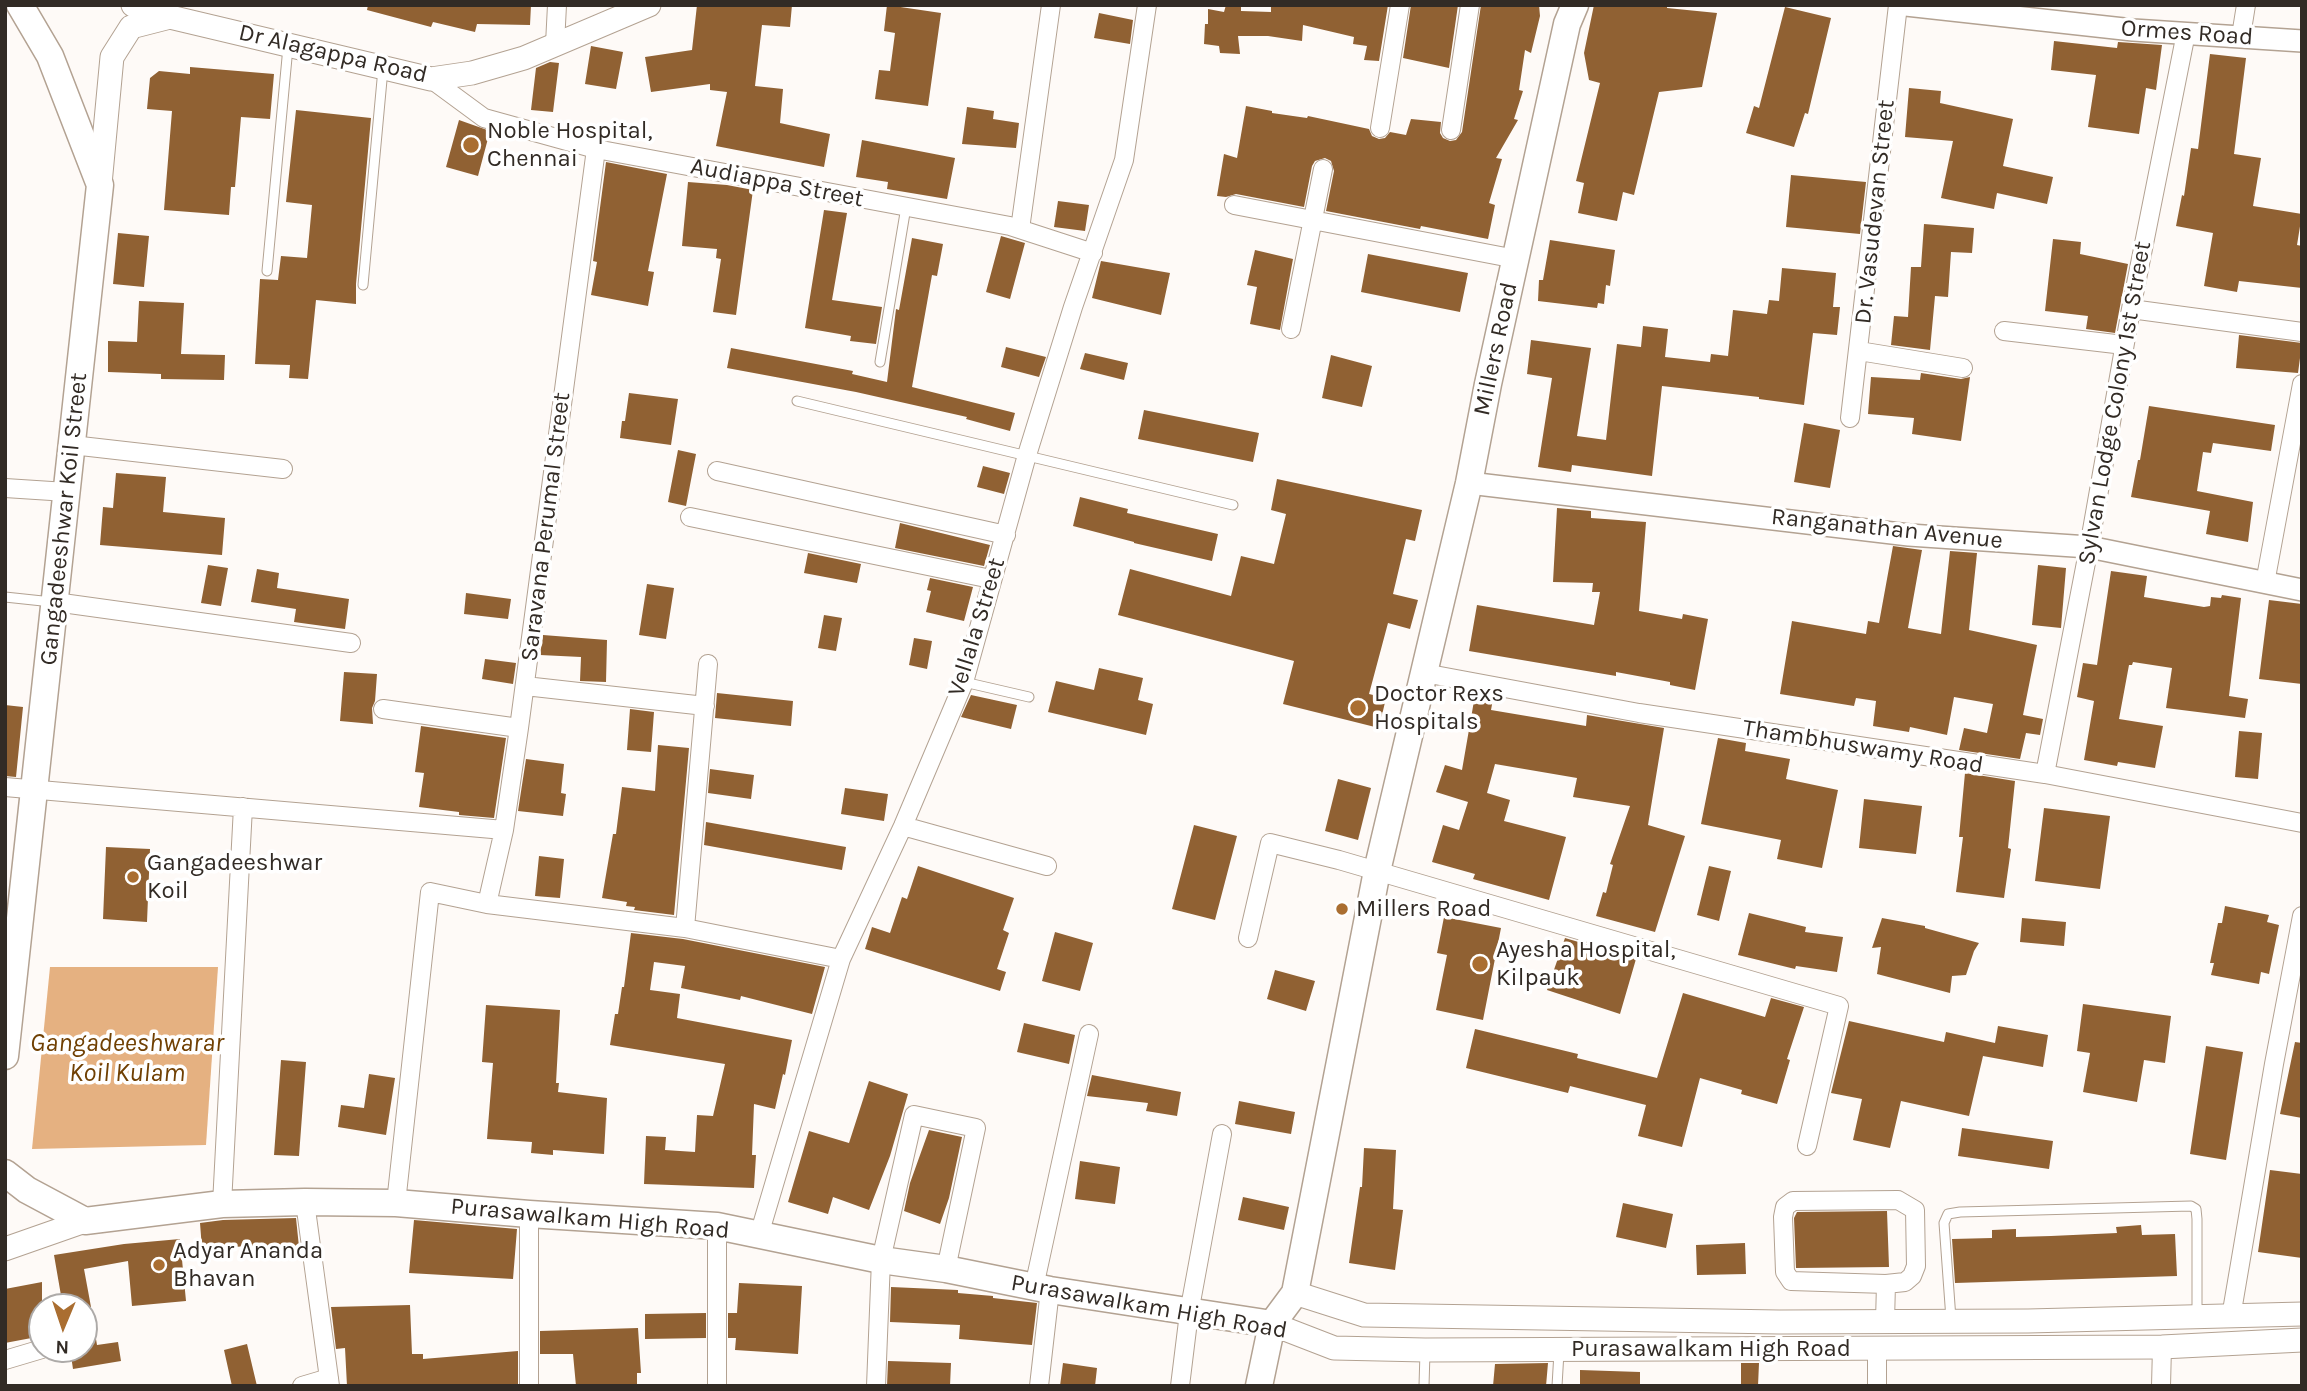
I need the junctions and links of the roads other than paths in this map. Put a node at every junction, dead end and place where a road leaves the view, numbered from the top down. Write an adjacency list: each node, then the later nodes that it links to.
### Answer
1 (20, 5): 25 (main road)
2 (133, 5): 13 (main road, Dr Alagappa Road)
3 (557, 5): 17 (street)
4 (649, 5): 17 (main road, Dr Alagappa Road)
5 (1051, 5): 29 (street)
6 (1147, 5): 30 (street, Vellala Street)
7 (1400, 5): 21 (street)
8 (1469, 5): 22 (street)
9 (1898, 5): 39 (street, Dr. Vasudevan Street)
10 (1906, 5): 14 (street, Ormes Road)
11 (2246, 5): 15 (street)
12 (1569, 12): 31 (main road, Millers Road)
13 (170, 17): 18 (main road, Dr Alagappa Road); 25 (main road, Gangadeeshwar Koil Street)
14 (2186, 33): 15 (street, Ormes Road); 34 (street, Sylvan Lodge Colony 1st Street)
15 (2241, 36): 16 (street, Ormes Road)
16 (2302, 41)
17 (555, 44): 20 (main road, Dr Alagappa Road)
18 (289, 45): 19 (main road, Dr Alagappa Road); 32 (lane)
19 (383, 67): 20 (main road, Dr Alagappa Road); 33 (lane)
20 (432, 79): 23 (street, Audiappa Street)
21 (1380, 128)
22 (1451, 130)
23 (596, 149): 27 (street, Audiappa Street); 65 (street, Saravana Perumal Street)
24 (1323, 170): 28 (street)
25 (100, 185): 45 (main road, Gangadeeshwar Koil Street)
26 (1234, 205): 28 (street)
27 (906, 207): 29 (street, Audiappa Street); 40 (lane)
28 (1312, 222): 31 (street); 35 (street)
29 (1020, 229): 30 (street, Audiappa Street)
30 (1093, 253): 46 (street, Vellala Street)
31 (1516, 259): 49 (main road, Millers Road)
32 (267, 271)
33 (363, 285)
34 (2130, 309): 37 (street); 38 (street, Sylvan Lodge Colony 1st Street)
35 (1291, 329)
36 (2004, 331): 38 (street)
37 (2302, 332)
38 (2124, 345): 55 (street, Sylvan Lodge Colony 1st Street)
39 (1859, 351): 41 (street); 44 (street, Dr. Vasudevan Street)
40 (880, 362)
41 (1963, 368)
42 (2302, 384): 57 (street)
43 (797, 401): 46 (lane)
44 (1850, 418)
45 (72, 445): 47 (street); 51 (main road, Gangadeeshwar Koil Street)
46 (1027, 455): 52 (lane); 54 (street, Vellala Street)
47 (283, 468)
48 (717, 471): 54 (street)
49 (1469, 483): 55 (street, Ranganathan Avenue); 63 (main road, Millers Road)
50 (5, 488): 51 (street)
51 (67, 492): 60 (main road, Gangadeeshwar Koil Street)
52 (1233, 505)
53 (690, 517): 56 (street)
54 (1006, 535): 56 (street, Vellala Street)
55 (2089, 547): 57 (street, Ranganathan Avenue); 70 (street, Sylvan Lodge Colony 1st Street)
56 (991, 579): 64 (street, Vellala Street)
57 (2265, 583): 58 (street, Ranganathan Avenue)
58 (2302, 590)
59 (5, 597): 60 (lane)
60 (55, 602): 61 (street); 72 (main road, Gangadeeshwar Koil Street)
61 (351, 643)
62 (708, 664): 67 (street)
63 (1424, 673): 70 (street, Thambhuswamy Road); 78 (main road, Millers Road)
64 (964, 682): 66 (lane); 75 (street, Vellala Street)
65 (525, 686): 67 (street); 69 (street, Saravana Perumal Street)
66 (1029, 697)
67 (705, 706): 82 (street)
68 (383, 709): 69 (street)
69 (520, 729): 76 (street, Saravana Perumal Street)
70 (2045, 774): 74 (street, Thambhuswamy Road)
71 (5, 787): 72 (street)
72 (34, 788): 73 (street); 80 (main road, Gangadeeshwar Koil Street)
73 (243, 807): 76 (street); 92 (street)
74 (2302, 823)
75 (903, 826): 77 (street); 84 (street, Vellala Street)
76 (504, 830): 79 (street, Saravana Perumal Street)
77 (1047, 866)
78 (1377, 871): 83 (street); 88 (street); 102 (main road, Millers Road)
79 (486, 904): 82 (street); 91 (street)
80 (13, 908): 86 (main road, Gangadeeshwar Koil Street)
81 (2302, 916): 106 (street)
82 (685, 928): 84 (street)
83 (1248, 938)
84 (841, 959): 96 (street, Vellala Street)
85 (1089, 1034): 101 (street)
86 (5, 1056)
87 (1222, 1134): 103 (street)
88 (1807, 1146)
89 (5, 1173): 94 (main road)
90 (305, 1202): 91 (main road, Purasawalkam High Road); 92 (main road, Purasawalkam High Road); 117 (street)
91 (396, 1203): 93 (main road, Purasawalkam High Road)
92 (222, 1204): 94 (main road, Purasawalkam High Road)
93 (529, 1214): 95 (main road, Purasawalkam High Road); 119 (street)
94 (85, 1221): 97 (main road, Purasawalkam High Road)
95 (718, 1226): 96 (main road, Purasawalkam High Road); 120 (street)
96 (759, 1235): 98 (main road, Purasawalkam High Road)
97 (5, 1249)
98 (881, 1260): 99 (main road, Purasawalkam High Road); 99 (street); 121 (street)
99 (946, 1269): 101 (main road, Purasawalkam High Road)
100 (1886, 1284): 100 (street); 107 (street)
101 (1042, 1289): 103 (main road, Purasawalkam High Road); 122 (street)
102 (1295, 1293): 107 (main road, Purasawalkam High Road); 109 (main road, Millers Road)
103 (1189, 1313): 109 (main road, Purasawalkam High Road); 123 (street)
104 (2302, 1314): 106 (main road, Purasawalkam High Road)
105 (2197, 1317): 106 (main road, Purasawalkam High Road); 108 (main road, Purasawalkam High Road); 108 (lane)
106 (2231, 1317)
107 (1885, 1321): 108 (main road, Purasawalkam High Road)
108 (1951, 1321)
109 (1272, 1324): 113 (main road, Purasawalkam High Road); 124 (main road)
110 (2302, 1340): 111 (main road, Purasawalkam High Road)
111 (2162, 1347): 112 (main road, Purasawalkam High Road); 128 (street)
112 (1877, 1348): 114 (main road, Purasawalkam High Road); 127 (street)
113 (1425, 1350): 114 (main road, Purasawalkam High Road); 125 (lane)
114 (1559, 1350): 126 (lane)
115 (28, 1353): 116 (street)
116 (5, 1360)
117 (329, 1382): 118 (street)
118 (302, 1386)
119 (529, 1386)
120 (717, 1386)
121 (876, 1386)
122 (1039, 1386)
123 (1180, 1386)
124 (1259, 1386)
125 (1424, 1386)
126 (1557, 1386)
127 (1877, 1386)
128 (2161, 1386)

